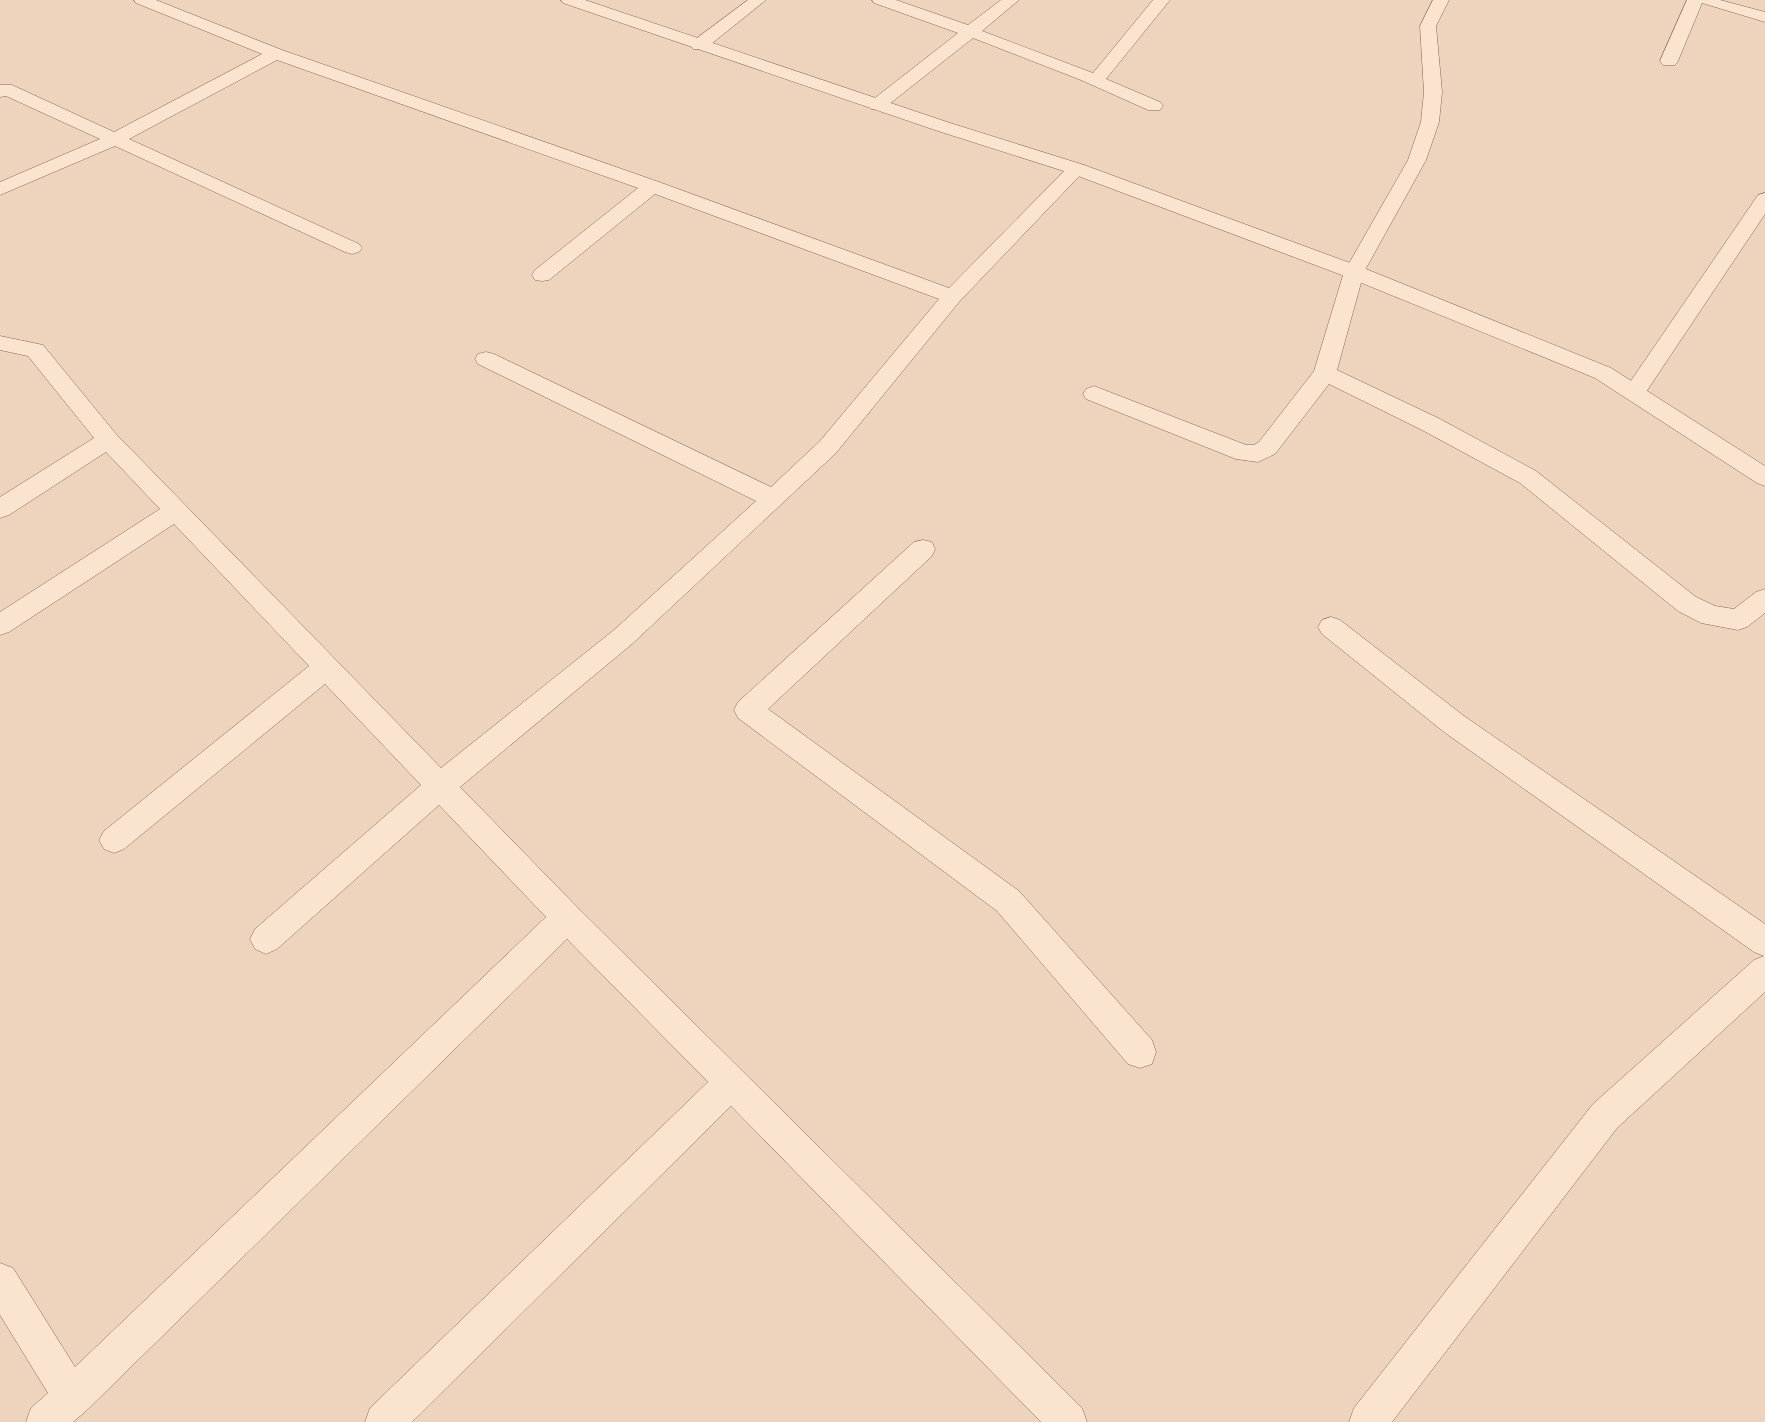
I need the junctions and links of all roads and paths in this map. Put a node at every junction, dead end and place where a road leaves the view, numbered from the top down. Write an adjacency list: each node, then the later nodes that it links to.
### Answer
1 (142, 0): 12 (street)
2 (569, 0): 11 (street)
3 (758, 0): 11 (street)
4 (880, 0): 10 (street)
5 (1011, 0): 10 (street)
6 (1162, 0): 14 (street)
7 (1441, 0): 24 (street)
8 (1702, 1): 9 (street); 13 (street)
9 (1765, 17)
10 (969, 30): 14 (street); 16 (street)
11 (699, 45): 16 (street)
12 (276, 54): 18 (street); 20 (street)
13 (1669, 61)
14 (1096, 80): 17 (street)
15 (0, 92): 18 (street)
16 (877, 105): 19 (street)
17 (1154, 106)
18 (115, 139): 21 (street); 23 (street)
19 (1077, 169): 24 (street); 26 (street)
20 (652, 186): 25 (street); 26 (street)
21 (0, 189)
22 (1765, 199): 30 (street)
23 (352, 248)
24 (1354, 272): 29 (street); 30 (street)
25 (542, 275)
26 (952, 297): 34 (street)
27 (0, 343): 32 (street)
28 (486, 359): 34 (street)
29 (1325, 373): 31 (street); 38 (street)
30 (1634, 393): 33 (street)
31 (1094, 394)
32 (108, 440): 35 (street); 36 (street)
33 (1765, 478)
34 (774, 499): 42 (street)
35 (0, 508)
36 (176, 511): 39 (street); 41 (street)
37 (923, 549): 48 (street)
38 (1765, 599)
39 (0, 625)
40 (1331, 627): 46 (street)
41 (327, 667): 42 (street); 43 (street)
42 (441, 785): 44 (street); 45 (street)
43 (114, 840)
44 (568, 918): 49 (street); 51 (street)
45 (266, 939)
46 (1765, 942)
47 (1765, 971): 55 (street)
48 (1140, 1052)
49 (731, 1083): 53 (street); 54 (street)
50 (0, 1280): 51 (street)
51 (72, 1397): 52 (street)
52 (45, 1422)
53 (384, 1422)
54 (1068, 1422)
55 (1368, 1422)

